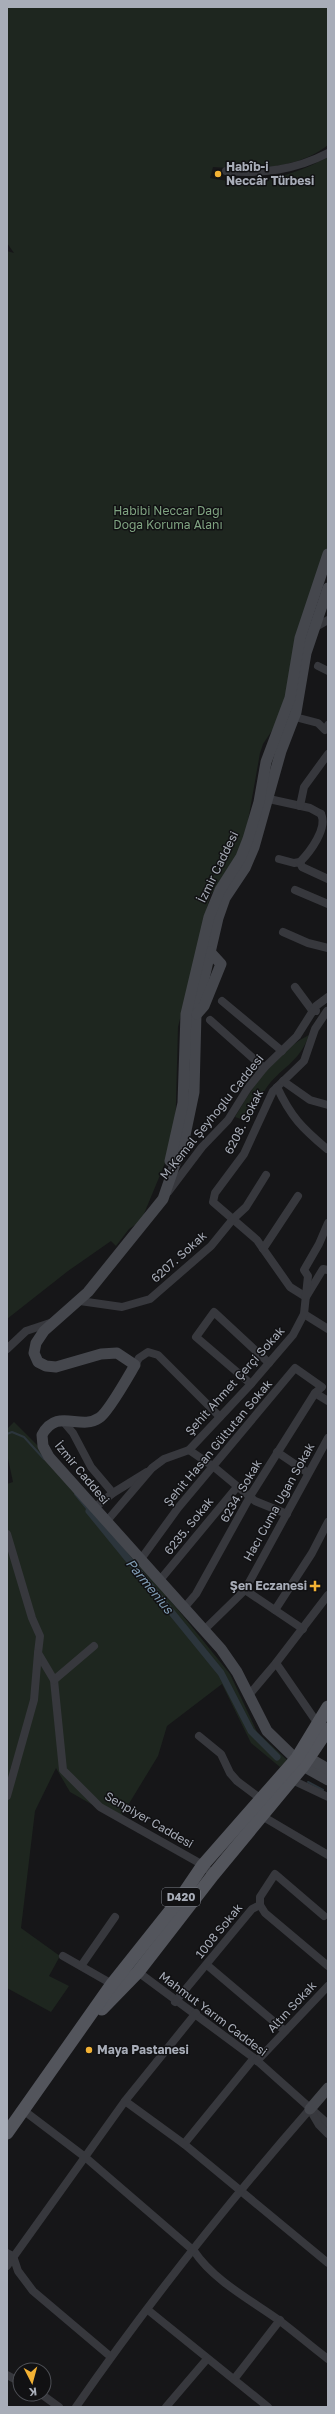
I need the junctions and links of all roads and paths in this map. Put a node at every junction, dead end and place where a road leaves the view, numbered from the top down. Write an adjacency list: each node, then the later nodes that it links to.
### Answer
1 (328, 152): 2 (street)
2 (226, 172)
3 (328, 554): 37 (street, İzmir Caddesi)
4 (328, 588): 6 (street, İzmir Caddesi)
5 (328, 620): 6 (street)
6 (314, 628): 9 (street, İzmir Caddesi)
7 (318, 666): 8 (street)
8 (328, 671)
9 (295, 717): 10 (street); 12 (street, İzmir Caddesi)
10 (328, 725)
11 (328, 754): 13 (street)
12 (269, 799): 13 (street); 37 (street, İzmir Caddesi)
13 (300, 806): 14 (street)
14 (324, 812): 15 (street)
15 (324, 833): 17 (street)
16 (279, 860): 17 (street)
17 (300, 862): 18 (street)
18 (328, 879)
19 (295, 890): 20 (street)
20 (328, 904)
21 (283, 932): 22 (street)
22 (328, 948)
23 (295, 987): 26 (street)
24 (328, 997): 26 (street, M.Kemal Şeyhoğlu Caddesi)
25 (222, 1001): 29 (street)
26 (312, 1010): 27 (street); 29 (street, M.Kemal Şeyhoğlu Caddesi)
27 (328, 1011): 31 (street, 6208. Sokak)
28 (210, 1020): 30 (street)
29 (282, 1051): 30 (street, M.Kemal Şeyhoğlu Caddesi)
30 (264, 1068): 37 (street, M.Kemal Şeyhoğlu Caddesi)
31 (283, 1081): 32 (street, 6208. Sokak); 33 (street)
32 (277, 1087): 34 (street); 38 (street, 6208. Sokak)
33 (328, 1105)
34 (328, 1149)
35 (266, 1174): 38 (street, 6207. Sokak)
36 (298, 1196): 40 (street)
37 (163, 1199): 43 (street, İzmir Caddesi)
38 (233, 1219): 40 (street, 6208. Sokak); 43 (street, 6207. Sokak)
39 (328, 1223): 42 (street, Şehit Ahmet Çerçi Sokak)
40 (264, 1249): 42 (street, 6208. Sokak)
41 (328, 1270): 42 (street)
42 (306, 1297): 44 (street, Şehit Ahmet Çerçi Sokak)
43 (80, 1301): 45 (street, İzmir Caddesi)
44 (304, 1314): 46 (street); 48 (street, Şehit Ahmet Çerçi Sokak)
45 (56, 1321): 47 (street); 49 (street, İzmir Caddesi)
46 (328, 1329)
47 (7, 1349)
48 (269, 1363): 50 (street, Şehit Ahmet Çerçi Sokak); 50 (street)
49 (135, 1364): 54 (street); 55 (street)
50 (251, 1384): 54 (street, Şehit Ahmet Çerçi Sokak)
51 (322, 1387): 52 (street, 6234. Sokak); 59 (street, Şehit Hasan Gültutan Sokak)
52 (315, 1393): 53 (street); 58 (street, 6234. Sokak)
53 (328, 1401)
54 (220, 1417): 57 (street, Şehit Ahmet Çerçi Sokak)
55 (62, 1420): 63 (street); 65 (street, İzmir Caddesi)
56 (328, 1438): 61 (street, Hacı Cuma Uğan Sokak)
57 (189, 1450): 59 (street); 60 (street, Şehit Ahmet Çerçi Sokak)
58 (277, 1452): 61 (street); 64 (street, 6234. Sokak)
59 (214, 1467): 62 (street); 70 (street, Şehit Hasan Gültutan Sokak)
60 (152, 1468): 63 (street); 67 (street, Şehit Ahmet Çerçi Sokak)
61 (308, 1473): 66 (street, Hacı Cuma Uğan Sokak)
62 (237, 1486): 64 (street); 71 (street, 6235. Sokak)
63 (113, 1493): 65 (street)
64 (250, 1498): 66 (street); 74 (street, 6234. Sokak)
65 (94, 1508): 67 (street, İzmir Caddesi)
66 (287, 1514): 72 (street, Hacı Cuma Uğan Sokak)
67 (106, 1522): 70 (street, İzmir Caddesi)
68 (328, 1522): 75 (street)
69 (7, 1534): 79 (street)
70 (140, 1559): 71 (street, İzmir Caddesi)
71 (160, 1580): 74 (street, İzmir Caddesi)
72 (245, 1590): 75 (street); 76 (street, Hacı Cuma Uğan Sokak)
73 (327, 1598): 77 (street)
74 (184, 1608): 76 (street, İzmir Caddesi)
75 (275, 1610): 77 (street)
76 (204, 1630): 82 (street, İzmir Caddesi)
77 (303, 1630): 80 (street)
78 (94, 1646): 81 (street)
79 (38, 1653): 81 (street, Senpiyer Caddesi); 90 (street)
80 (276, 1663): 82 (street); 84 (street)
81 (54, 1680): 95 (street, Senpiyer Caddesi)
82 (249, 1695): 86 (street, İzmir Caddesi)
83 (328, 1707): 84 (main road, D420)
84 (323, 1727): 86 (main road, D420)
85 (198, 1736): 92 (street)
86 (303, 1761): 87 (street); 88 (main road, D420); 89 (street); 92 (main road, D420)
87 (328, 1769)
88 (292, 1780): 91 (street); 93 (main road, D420)
89 (328, 1780)
90 (7, 1796)
91 (328, 1798)
92 (261, 1799): 95 (main road, D420)
93 (262, 1816): 94 (street); 96 (main road, D420)
94 (328, 1854)
95 (203, 1865): 96 (street, Senpiyer Caddesi); 105 (main road, D420)
96 (213, 1875): 104 (main road, D420)
97 (260, 1906): 99 (street, 1008 Sokak); 101 (street, 1008 Sokak); 103 (street)
98 (115, 1916): 102 (street)
99 (324, 1916)
100 (63, 1956): 102 (street)
101 (207, 1965): 107 (street, 1008 Sokak); 109 (street)
102 (81, 1966): 105 (street)
103 (328, 1966)
104 (138, 1972): 107 (street, Mahmut Yarım Caddesi); 110 (main road, D420)
105 (112, 1984): 110 (main road, D420)
106 (328, 1986): 109 (street, Altın Sokak)
107 (176, 2002): 108 (street, Mahmut Yarım Caddesi)
108 (196, 2013): 111 (street, Mahmut Yarım Caddesi); 113 (street)
109 (285, 2031): 111 (street, Altın Sokak)
110 (72, 2041): 115 (main road, D420)
111 (256, 2060): 114 (street, Mahmut Yarım Caddesi); 119 (street, Altın Sokak)
112 (328, 2088): 114 (street)
113 (125, 2101): 119 (street); 120 (street)
114 (310, 2109): 116 (street, Mahmut Yarım Caddesi); 118 (street, Mahmut Yarım Caddesi); 121 (street)
115 (23, 2110): 117 (main road, D420); 120 (street)
116 (328, 2124)
117 (7, 2132)
118 (328, 2134)
119 (184, 2144): 121 (street)
120 (85, 2157): 122 (street); 123 (street)
121 (240, 2189): 122 (street); 124 (street)
122 (194, 2251): 126 (street); 127 (street)
123 (10, 2255): 125 (street); 128 (street)
124 (328, 2263)
125 (7, 2266)
126 (148, 2310): 128 (street); 129 (street)
127 (280, 2320): 130 (street); 131 (street)
128 (111, 2357): 132 (street)
129 (207, 2359): 131 (street); 133 (street)
130 (328, 2359)
131 (235, 2378): 134 (street)
132 (76, 2407)
133 (166, 2407)
134 (268, 2407)

